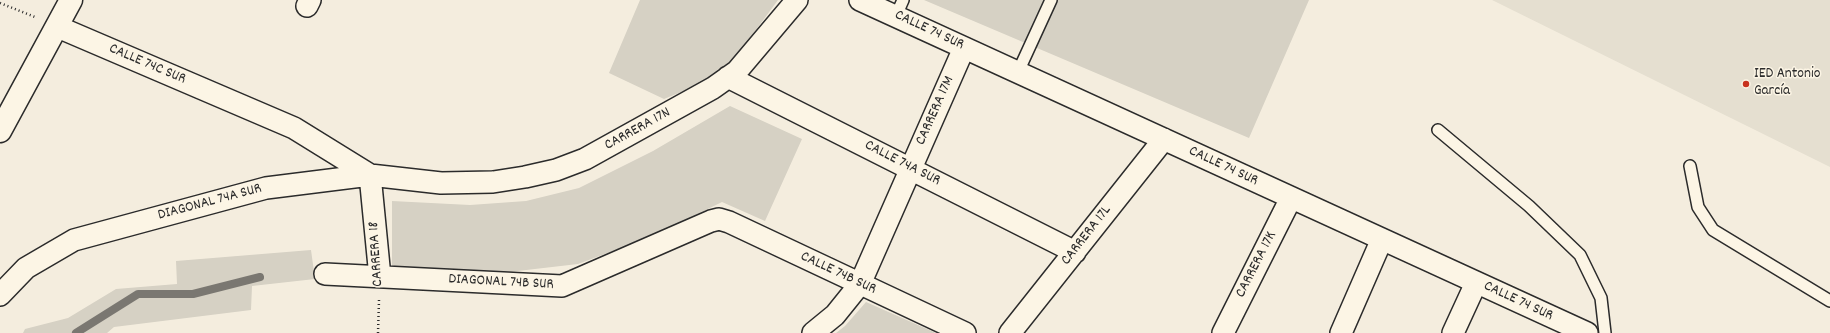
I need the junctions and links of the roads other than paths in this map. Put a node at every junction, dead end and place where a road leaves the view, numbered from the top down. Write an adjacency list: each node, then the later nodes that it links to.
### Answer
1 (71, 0): 6 (street)
2 (797, 0): 9 (street, CARRERA 17N)
3 (860, 0): 5 (street, CALLE 74 SUR)
4 (1051, 0): 8 (lane)
5 (899, 8): 7 (street, CALLE 74 SUR)
6 (58, 26): 11 (street); 15 (street, CALLE 74C SUR)
7 (964, 48): 8 (street, CALLE 74 SUR); 14 (street, CARRERA 17M)
8 (1018, 72): 12 (street, CALLE 74 SUR)
9 (728, 77): 14 (street, CALLE 74A SUR); 16 (street, CARRERA 17N)
10 (1438, 130): 34 (lane)
11 (0, 131)
12 (1164, 139): 17 (street, CALLE 74 SUR); 20 (street, CARRERA 17L)
13 (1690, 166): 26 (lane)
14 (911, 169): 20 (street, CALLE 74A SUR); 24 (street, CARRERA 17M)
15 (370, 175): 16 (street, DIAGONAL 74A SUR); 22 (street, CARRERA 18); 25 (street, DIAGONAL 74A SUR)
16 (441, 183)
17 (1291, 198): 19 (street, CALLE 74 SUR); 31 (street, CARRERA 17K)
18 (710, 221): 22 (street, DIAGONAL 74B SUR); 24 (street, CALLE 74B SUR)
19 (1382, 239): 23 (street, CALLE 74 SUR); 32 (street)
20 (1075, 252): 30 (street, CARRERA 17L)
21 (325, 274): 22 (street, DIAGONAL 74B SUR)
22 (380, 277)
23 (1476, 283): 27 (street, CALLE 74 SUR); 33 (street)
24 (860, 284): 28 (street, CARRERA 17M); 29 (street, CALLE 74B SUR)
25 (0, 294)
26 (1830, 301)
27 (1576, 331)
28 (813, 333)
29 (965, 333)
30 (1010, 333)
31 (1223, 333)
32 (1341, 333)
33 (1453, 333)
34 (1605, 333)

